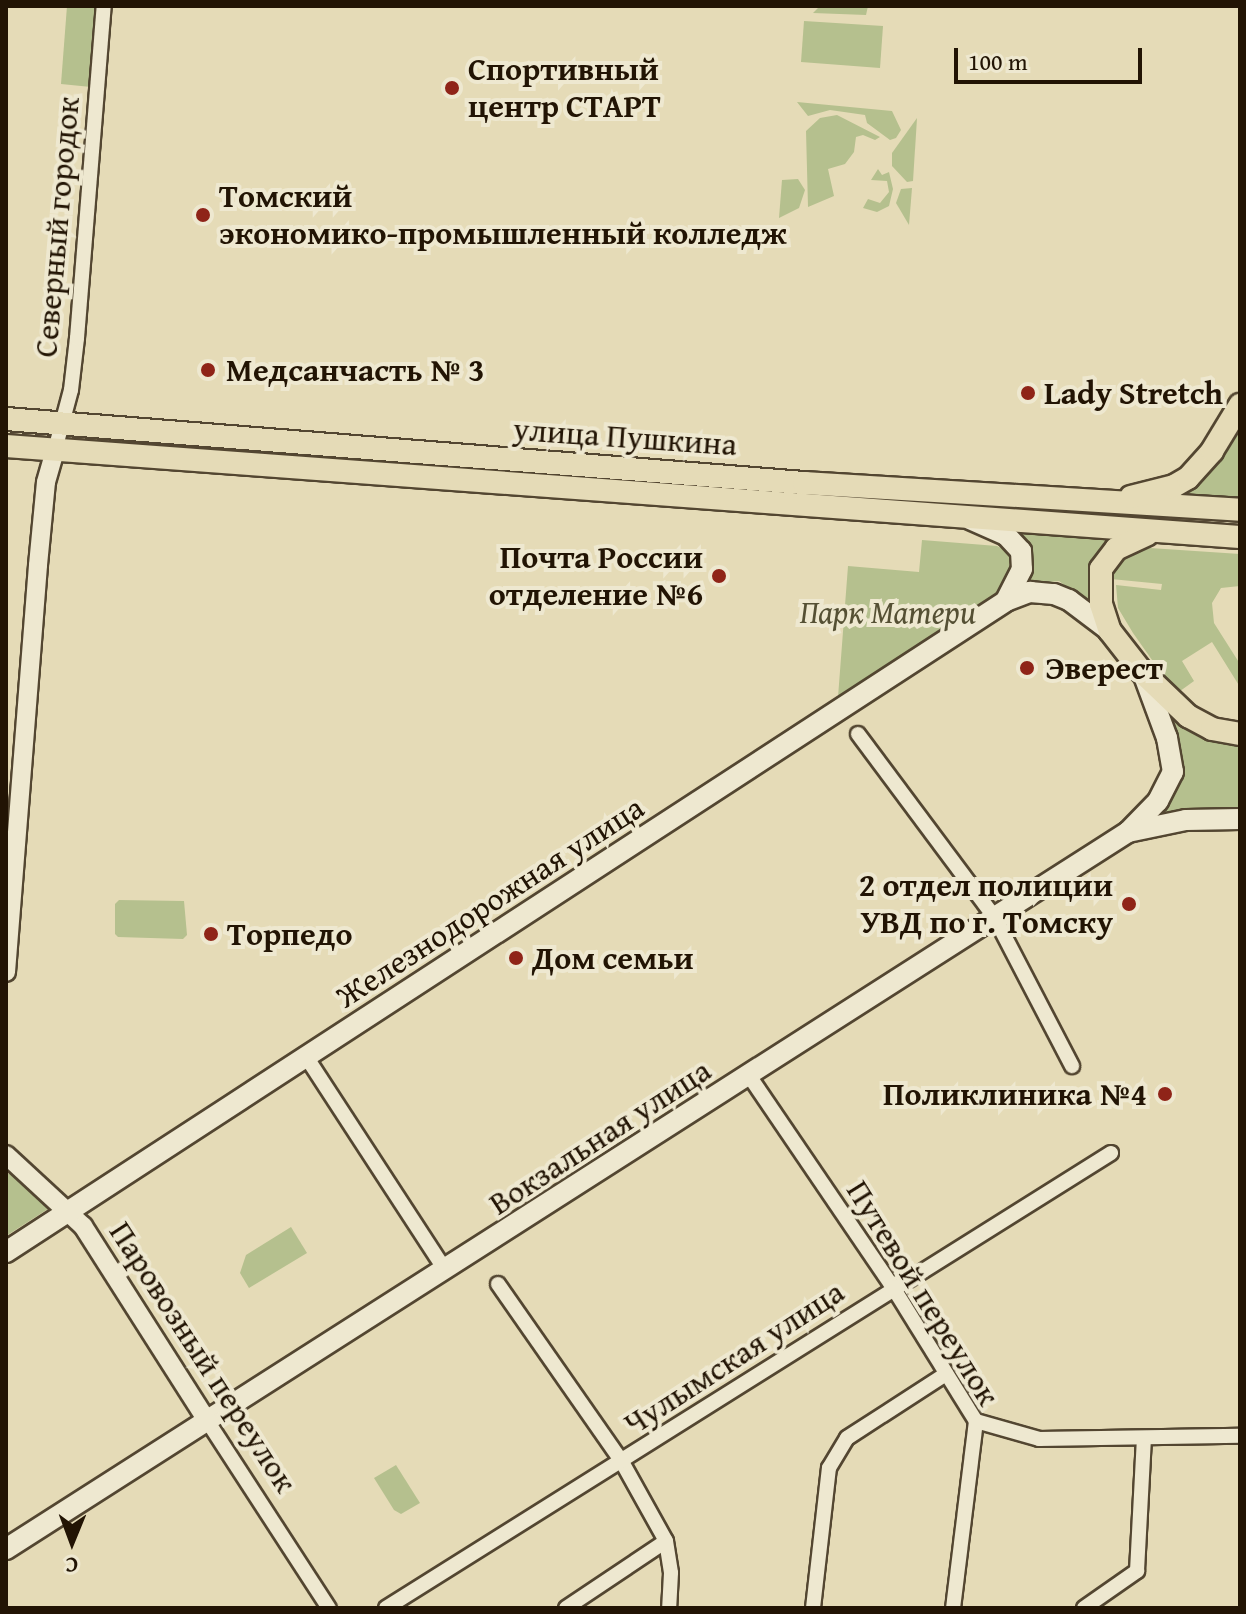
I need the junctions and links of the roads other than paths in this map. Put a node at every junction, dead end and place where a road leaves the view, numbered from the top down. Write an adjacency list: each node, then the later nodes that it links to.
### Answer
1 (104, 6): 4 (street, Северный городок)
2 (1240, 405): 7 (main road)
3 (6, 419): 4 (main road, улица Пушкина)
4 (61, 423): 6 (street, Северный городок); 7 (main road, улица Пушкина)
5 (6, 446): 6 (main road, улица Пушкина)
6 (55, 450): 9 (main road, улица Пушкина); 20 (street)
7 (1085, 502): 8 (main road, улица Пушкина)
8 (1240, 510)
9 (968, 518): 10 (main road, улица Пушкина); 12 (main road)
10 (1153, 532): 11 (main road, улица Пушкина); 13 (main road)
11 (1240, 537)
12 (1006, 601): 13 (main road); 21 (main road, Железнодорожная улица)
13 (1110, 631): 14 (main road)
14 (1142, 672): 16 (main road); 18 (main road)
15 (858, 734): 19 (street)
16 (1240, 734)
17 (1240, 819): 18 (main road, Вокзальная улица)
18 (1128, 832): 19 (main road, Вокзальная улица)
19 (995, 918): 22 (street); 23 (main road, Вокзальная улица)
20 (6, 972)
21 (307, 1058): 26 (main road, Железнодорожная улица); 28 (street)
22 (1072, 1066)
23 (750, 1077): 28 (main road, Вокзальная улица); 30 (street, Путевой переулок)
24 (1111, 1153): 30 (street, Чулымская улица)
25 (6, 1155): 26 (street, Паровозный переулок)
26 (68, 1213): 27 (main road, Железнодорожная улица); 33 (street, Паровозный переулок)
27 (6, 1252)
28 (445, 1270): 33 (main road, Вокзальная улица)
29 (498, 1284): 36 (street)
30 (894, 1289): 31 (street, Путевой переулок); 36 (street, Чулымская улица)
31 (946, 1374): 32 (street, Путевой переулок); 43 (street)
32 (976, 1421): 35 (street); 44 (street, Путевой переулок)
33 (208, 1422): 38 (main road, Вокзальная улица); 39 (street, Паровозный переулок)
34 (1240, 1436): 35 (street)
35 (1144, 1439): 45 (street)
36 (622, 1462): 37 (street); 40 (street, Чулымская улица)
37 (666, 1541): 41 (street); 42 (street)
38 (6, 1549)
39 (329, 1608)
40 (386, 1608)
41 (566, 1608)
42 (669, 1608)
43 (813, 1608)
44 (953, 1608)
45 (1084, 1608)

